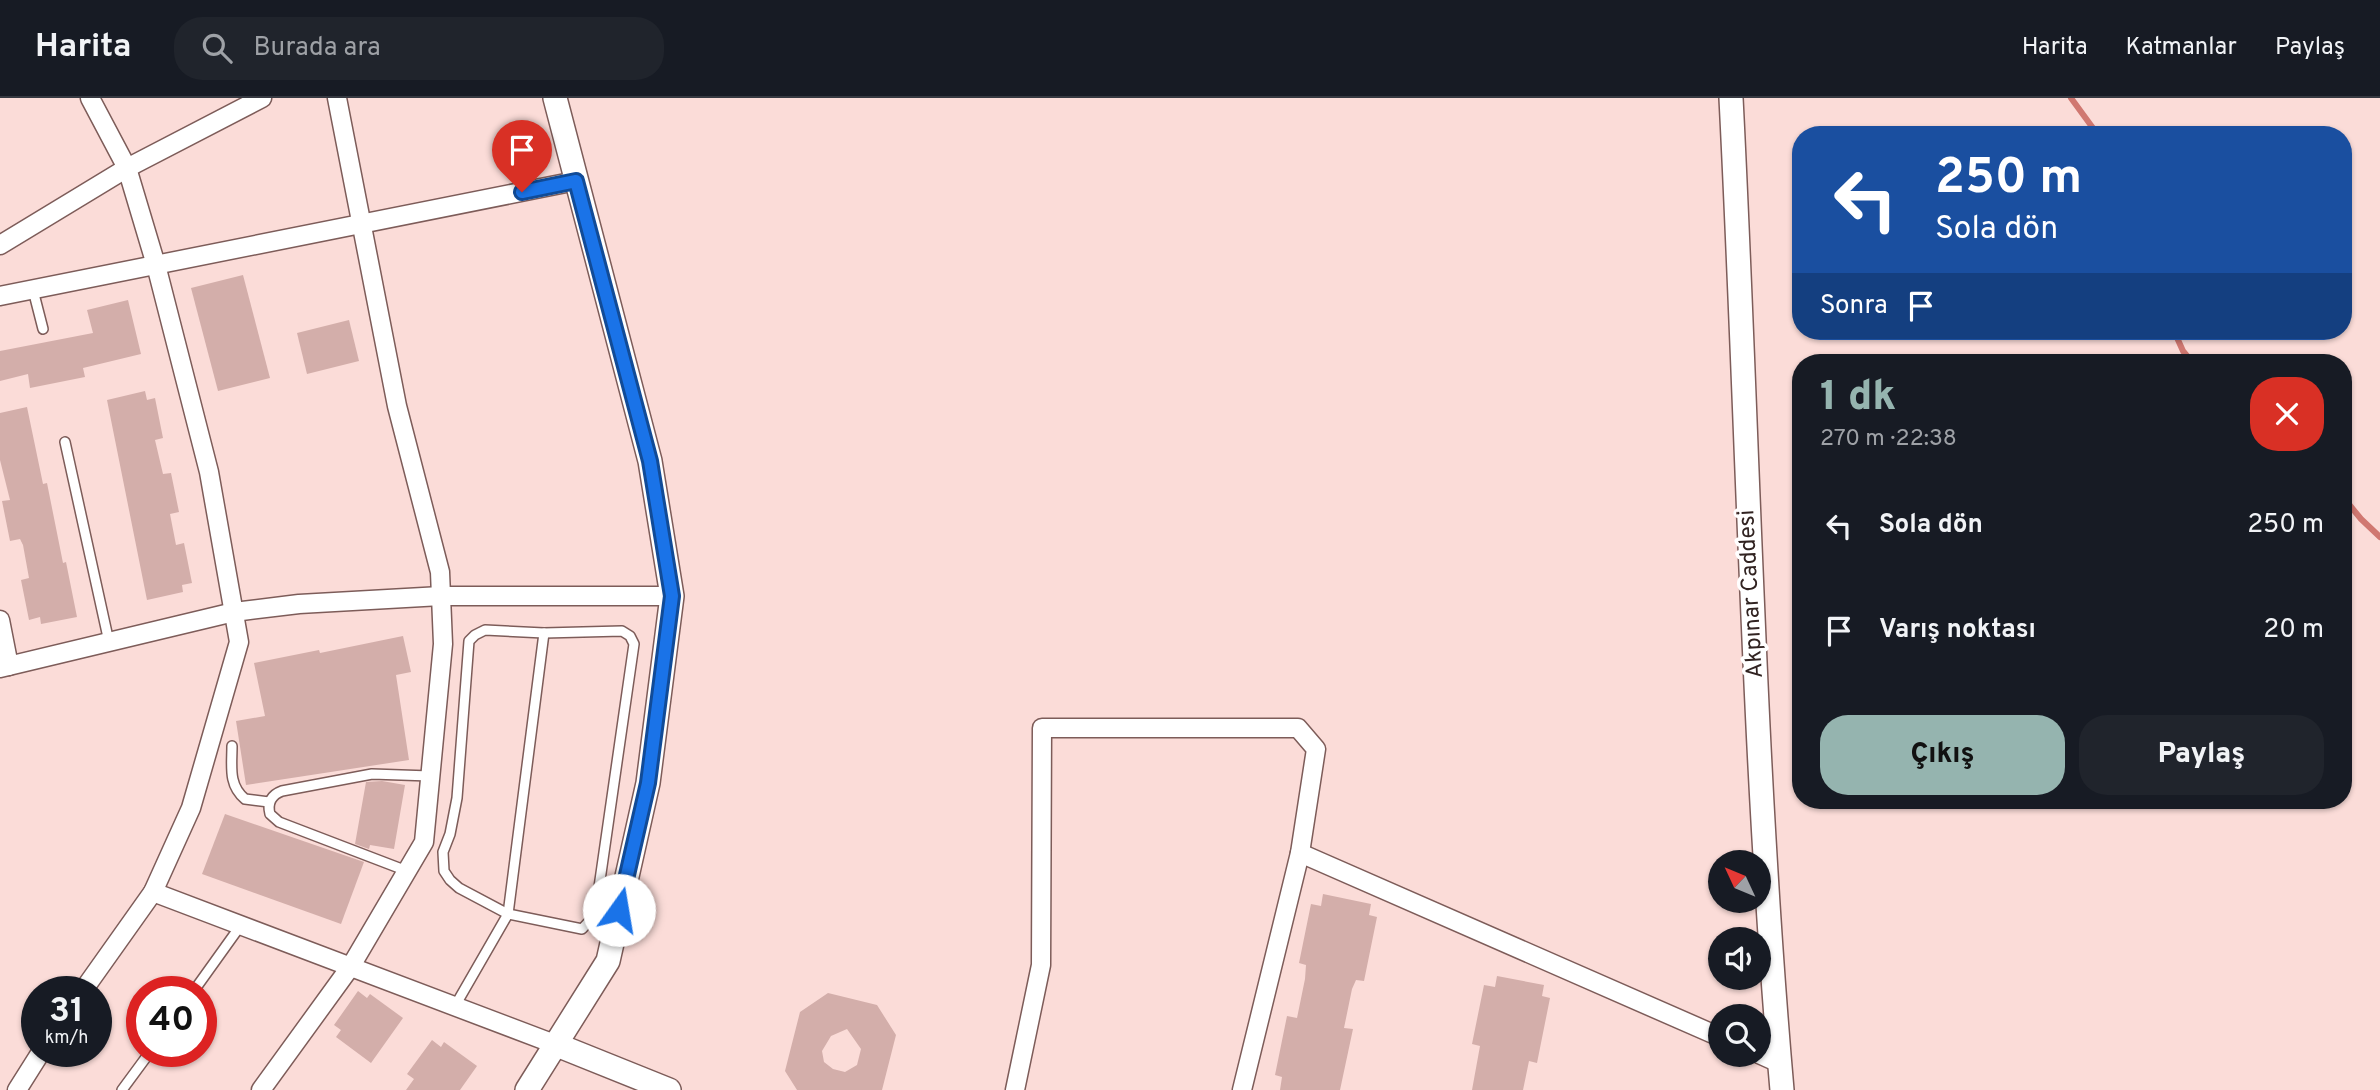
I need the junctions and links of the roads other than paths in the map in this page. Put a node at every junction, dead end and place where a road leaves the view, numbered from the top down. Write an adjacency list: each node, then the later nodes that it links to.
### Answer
1 (90, 98): 6 (street)
2 (262, 98): 6 (street)
3 (337, 98): 8 (street)
4 (555, 98): 7 (street)
5 (1731, 98): 33 (street, Akpınar Caddesi)
6 (127, 168): 9 (street); 10 (street)
7 (576, 181): 8 (street); 16 (street)
8 (360, 225): 10 (street); 15 (street)
9 (0, 245)
10 (156, 265): 11 (street); 17 (street)
11 (33, 290): 12 (street); 13 (lane)
12 (0, 296)
13 (43, 328)
14 (65, 442): 20 (lane)
15 (441, 596): 16 (street); 17 (street); 23 (street)
16 (672, 596): 36 (street)
17 (233, 612): 20 (street); 27 (street)
18 (0, 620): 21 (street)
19 (544, 633): 28 (lane); 28 (lane); 28 (lane)
20 (109, 642): 21 (street)
21 (4, 667)
22 (232, 746): 24 (lane)
23 (430, 776): 24 (lane); 26 (street)
24 (270, 802): 26 (lane)
25 (1300, 853): 35 (street); 45 (street); 46 (street)
26 (407, 872): 30 (street)
27 (153, 892): 29 (street); 31 (street)
28 (508, 914): 34 (lane)
29 (241, 925): 30 (street); 32 (lane)
30 (351, 966): 34 (street); 42 (street)
31 (93, 976)
32 (204, 976)
33 (1770, 1004)
34 (455, 1006): 36 (street)
35 (1708, 1032)
36 (557, 1045): 43 (street); 44 (street)
37 (1771, 1064): 47 (street, Akpınar Caddesi)
38 (32, 1067): 40 (street)
39 (139, 1067): 41 (lane)
40 (17, 1090)
41 (122, 1090)
42 (261, 1090)
43 (527, 1090)
44 (669, 1090)
45 (1015, 1090)
46 (1242, 1090)
47 (1782, 1090)

